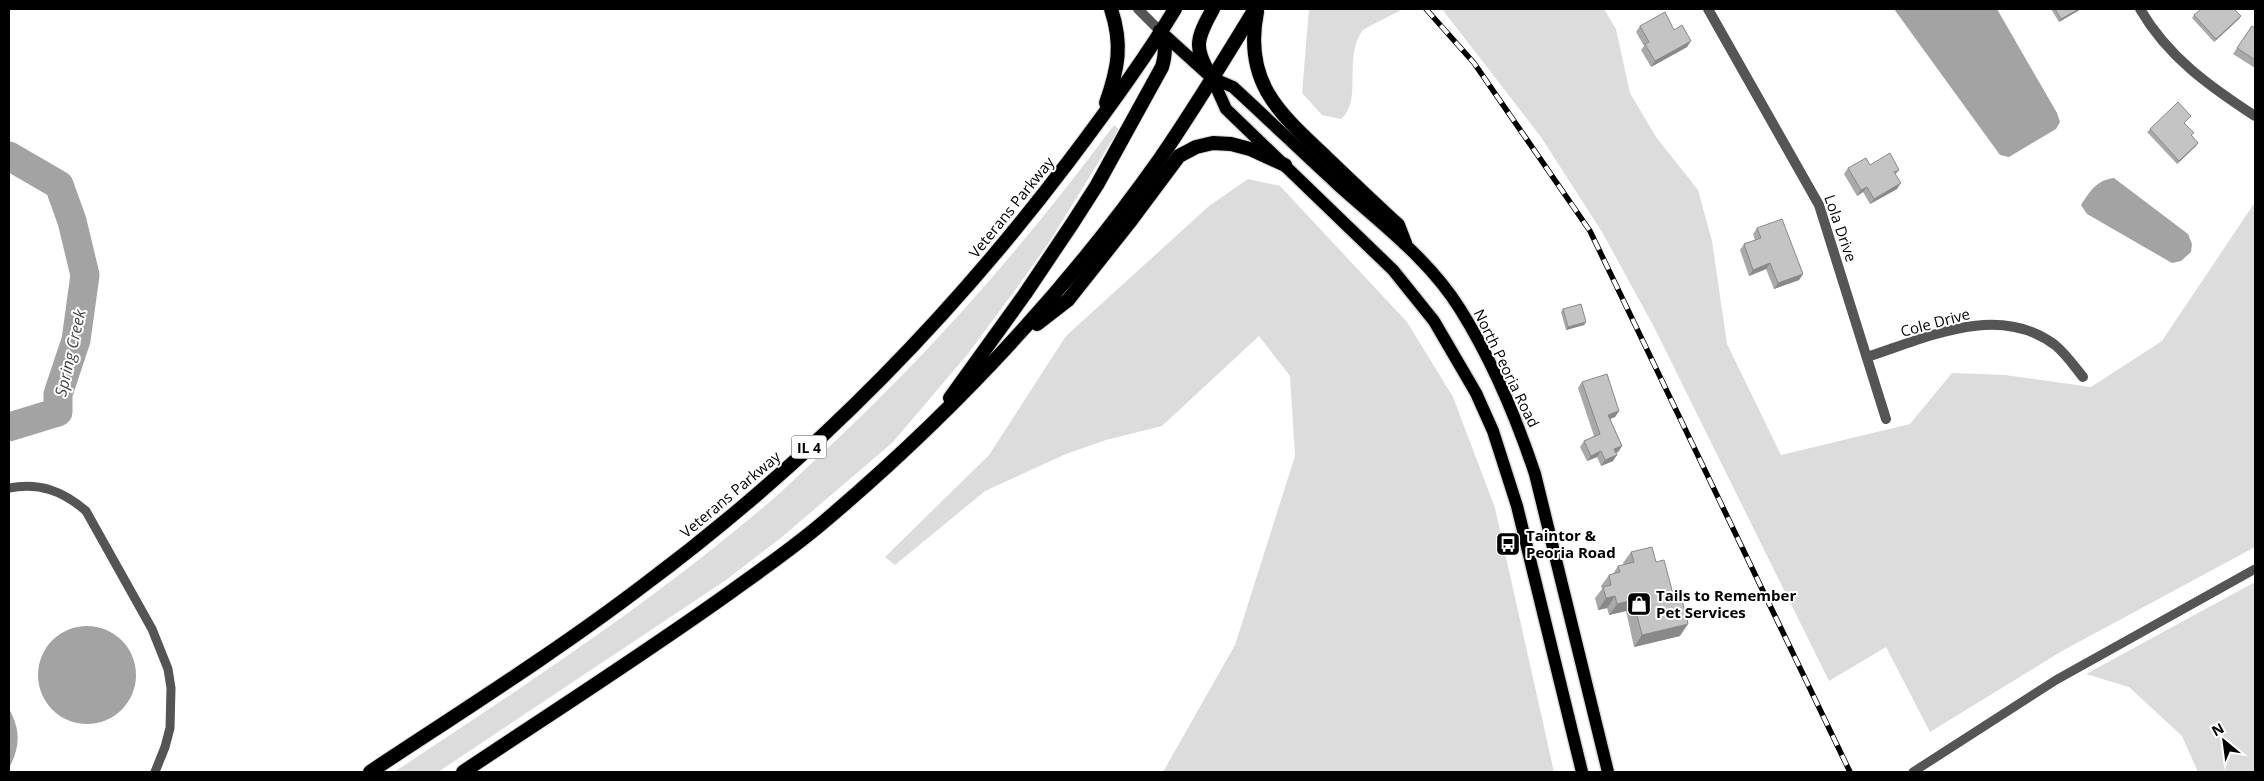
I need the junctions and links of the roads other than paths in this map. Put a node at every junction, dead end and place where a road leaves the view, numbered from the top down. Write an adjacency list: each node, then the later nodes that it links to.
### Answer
1 (1111, 9): 11 (highway)
2 (1138, 9): 8 (street)
3 (1174, 9): 8 (highway)
4 (1213, 9): 9 (highway)
5 (1256, 9): 9 (highway); 13 (highway)
6 (1708, 9): 15 (street, Lola Drive)
7 (2140, 9): 10 (street)
8 (1160, 30): 9 (main road, North Peoria Road); 11 (highway, Veterans Parkway / IL 4); 18 (highway)
9 (1212, 78): 12 (main road, North Peoria Road); 13 (main road, North Peoria Road); 14 (highway)
10 (2255, 116)
11 (1099, 123): 22 (highway, Veterans Parkway / IL 4)
12 (1285, 165): 14 (highway); 24 (main road, North Peoria Road)
13 (1405, 243): 25 (main road, North Peoria Road)
14 (1009, 346): 18 (highway)
15 (1867, 357): 16 (street, Cole Drive); 17 (street, Lola Drive)
16 (2083, 377)
17 (1886, 418)
18 (934, 422): 23 (highway)
19 (9, 488): 21 (lane)
20 (2255, 569): 26 (lane)
21 (155, 772)
22 (370, 772)
23 (463, 772)
24 (1582, 772)
25 (1608, 772)
26 (1913, 772)

